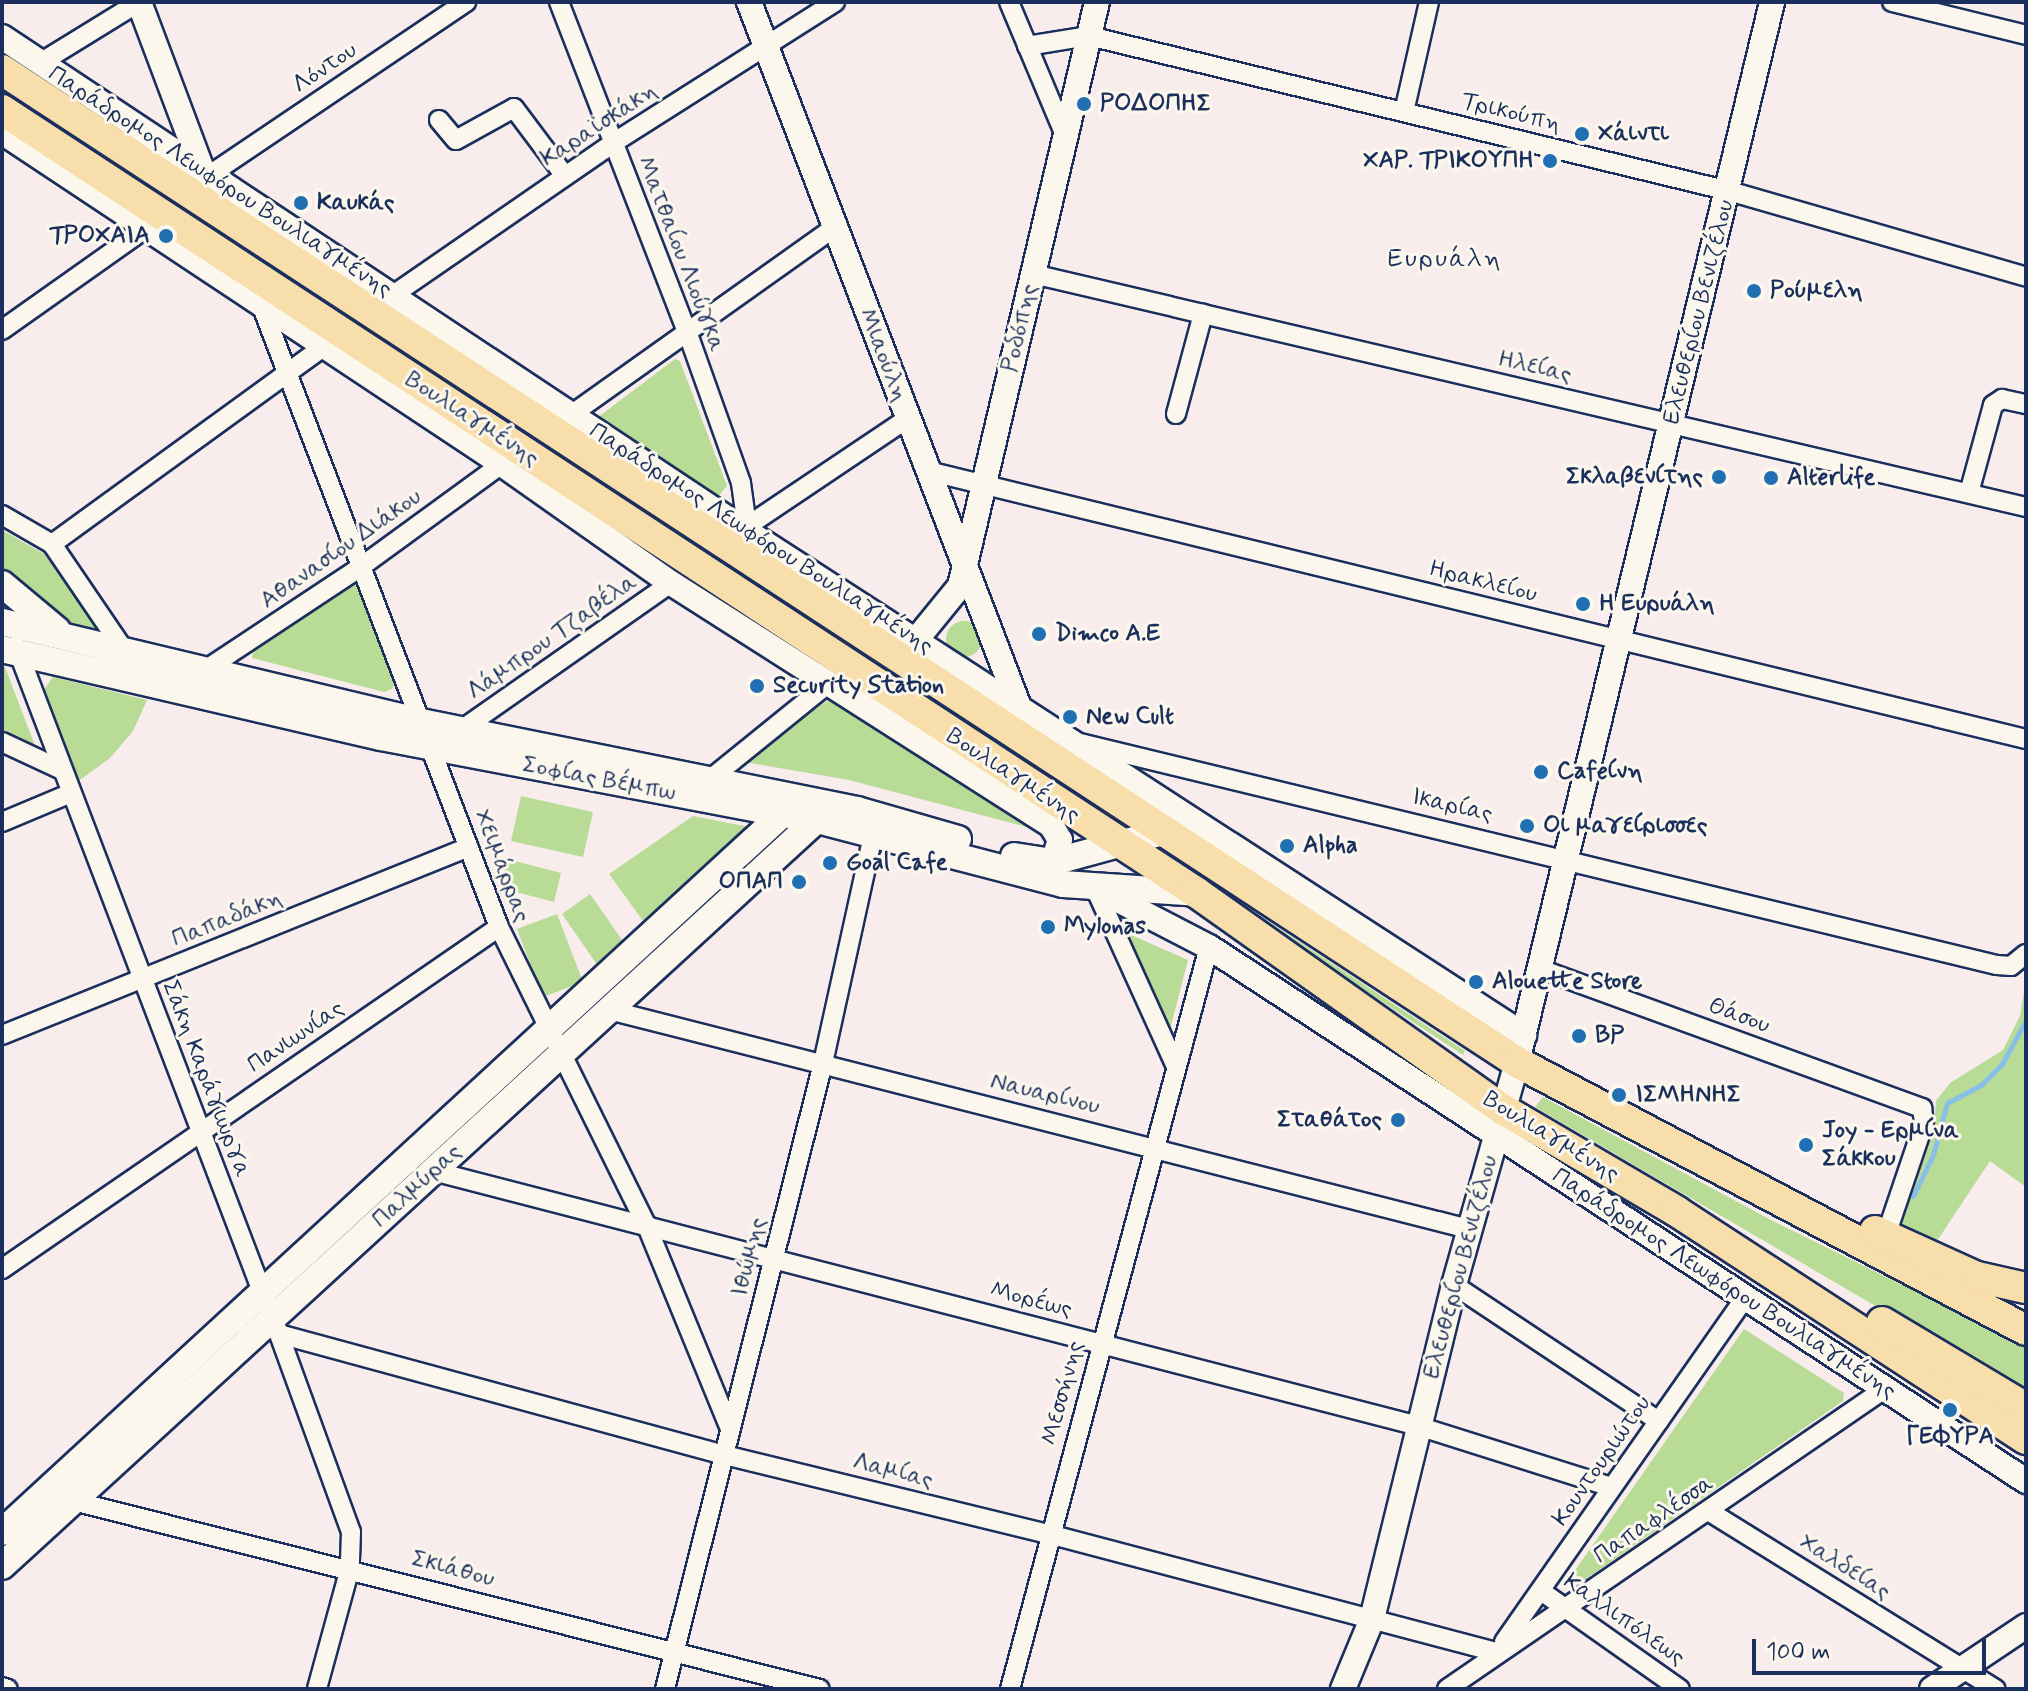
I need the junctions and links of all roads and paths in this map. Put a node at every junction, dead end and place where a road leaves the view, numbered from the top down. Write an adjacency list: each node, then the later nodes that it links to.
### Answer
1 (139, 2): 16 (street); 24 (street)
2 (466, 2): 24 (street, Λόντου)
3 (559, 2): 23 (street, Ματθαίου Λιούγκα)
4 (749, 2): 14 (street, Μιαούλη)
5 (835, 2): 14 (street, Καραϊσκάκη)
6 (1009, 2): 15 (street)
7 (1097, 2): 12 (street, Ροδόπης)
8 (1429, 2): 19 (street)
9 (1772, 2): 26 (street, Ελευθερίου Βενιζέλου)
10 (1892, 2): 11 (street)
11 (2026, 35)
12 (1089, 36): 15 (street, Τρικούπη); 19 (street, Τρικούπη); 22 (street, Ροδόπης)
13 (2, 37): 16 (street, Παράδρομος Λεωφόρου Βουλιαγμένης)
14 (766, 46): 23 (street, Καραϊσκάκη); 27 (street, Μιαούλη)
15 (1027, 46): 22 (street)
16 (40, 63): 24 (street, Παράδρομος Λεωφόρου Βουλιαγμένης)
17 (2, 70): 77 (main road, Βουλιαγμένης)
18 (2, 110): 79 (main road, Βουλιαγμένης)
19 (1404, 112): 26 (street, Τρικούπη)
20 (439, 120): 25 (street)
21 (2, 132): 28 (street)
22 (1065, 135): 29 (street, Ροδόπης)
23 (613, 143): 25 (street, Καραϊσκάκη); 35 (street, Ματθαίου Λιούγκα)
24 (206, 171): 31 (street, Παράδρομος Λεωφόρου Βουλιαγμένης)
25 (565, 176): 31 (street, Καραϊσκάκη)
26 (1729, 191): 30 (street, Τρικούπη); 42 (street, Ελευθερίου Βενιζέλου)
27 (835, 227): 35 (street); 41 (street, Μιαούλη)
28 (146, 228): 32 (street); 34 (street)
29 (1033, 274): 33 (street, Ηλείας); 45 (street, Ροδόπης)
30 (2026, 277)
31 (393, 295): 39 (street, Παράδρομος Λεωφόρου Βουλιαγμένης)
32 (262, 307): 36 (street); 37 (street, Χειμάρρας)
33 (1203, 314): 40 (street); 42 (street, Ηλείας)
34 (2, 330)
35 (688, 334): 39 (street); 49 (street, Ματθαίου Λιούγκα)
36 (325, 346): 37 (street); 43 (street)
37 (288, 375): 50 (street); 51 (street, Χειμάρρας)
38 (2026, 404): 46 (street)
39 (572, 414): 49 (street, Παράδρομος Λεωφόρου Βουλιαγμένης)
40 (1176, 414)
41 (907, 419): 44 (street, Μιαούλη); 49 (street)
42 (1672, 424): 46 (street, Ηλείας); 58 (street, Ελευθερίου Βενιζέλου)
43 (502, 464): 51 (street, Αθανασίου Διάκου); 53 (street)
44 (928, 471): 45 (street, Ηρακλείου); 52 (street, Μιαούλη)
45 (984, 484): 52 (street, Ροδόπης); 58 (street, Ηρακλείου)
46 (1969, 493): 47 (street, Ηλείας)
47 (2026, 507)
48 (2, 515): 50 (street)
49 (745, 528): 57 (street, Παράδρομος Λεωφόρου Βουλιαγμένης)
50 (52, 544): 59 (street)
51 (362, 566): 62 (street, Αθανασίου Διάκου); 67 (street, Χειμάρρας)
52 (964, 568): 57 (street, Ροδόπης); 61 (street, Μιαούλη)
53 (671, 583): 64 (street); 66 (street, Λάμπρου Τζαβέλα)
54 (2, 584): 56 (main road)
55 (4, 619): 56 (main road, Σοφίας Βέμπω); 60 (street, Σάκη Καράγιωργα)
56 (70, 638): 59 (main road, Σοφίας Βέμπω)
57 (916, 640): 63 (street, Παράδρομος Λεωφόρου Βουλιαγμένης)
58 (1619, 641): 68 (street, Ηρακλείου); 81 (street, Ελευθερίου Βενιζέλου)
59 (124, 650): 62 (main road, Σοφίας Βέμπω)
60 (10, 651): 67 (main road, Σοφίας Βέμπω); 71 (street, Σάκη Καράγιωργα)
61 (999, 657): 63 (street); 65 (street, Μιαούλη)
62 (205, 670): 67 (main road, Σοφίας Βέμπω)
63 (973, 678): 65 (street, Παράδρομος Λεωφόρου Βουλιαγμένης)
64 (830, 682): 72 (street); 82 (street)
65 (1019, 707): 69 (street, Παράδρομος Λεωφόρου Βουλιαγμένης)
66 (461, 730): 67 (main road, Σοφίας Βέμπω); 72 (main road, Σοφίας Βέμπω)
67 (425, 734): 74 (main road, Σοφίας Βέμπω); 80 (street, Χειμάρρας)
68 (2026, 739)
69 (1069, 740): 81 (street, Ικαρίας); 92 (street, Παράδρομος Λεωφόρου Βουλιαγμένης)
70 (2, 742): 71 (street)
71 (60, 769): 73 (street, Σάκη Καράγιωργα)
72 (709, 780): 74 (main road, Σοφίας Βέμπω)
73 (71, 793): 76 (street); 89 (street, Σάκη Καράγιωργα)
74 (792, 806): 75 (main road, Σοφίας Βέμπω); 93 (main road, Παλμύρας)
75 (825, 812): 78 (main road, Σοφίας Βέμπω); 82 (main road, Σοφίας Βέμπω); 91 (main road, Παλμύρας)
76 (2, 822)
77 (1163, 832): 79 (main road, Σοφίας Βέμπω); 95 (main road, Βουλιαγμένης)
78 (873, 835): 83 (main road, Σοφίας Βέμπω); 97 (street, Ιθώμης)
79 (1116, 843): 82 (main road, Σοφίας Βέμπω); 84 (main road, Βουλιαγμένης)
80 (469, 847): 85 (street, Χειμάρρας); 89 (street, Παπαδάκη)
81 (1567, 858): 87 (street, Ικαρίας); 88 (street, Ελευθερίου Βενιζέλου)
82 (1053, 862)
83 (1095, 888): 84 (main road, Σοφίας Βέμπω); 86 (street, Παράδρομος Λεωφόρου Βουλιαγμένης); 98 (street)
84 (1197, 893): 99 (main road, Βουλιαγμένης)
85 (499, 927): 93 (street, Χειμάρρας); 100 (street, Πανιωνίας)
86 (1209, 947): 98 (street, Μεσσήνης); 99 (street, Παράδρομος Λεωφόρου Βουλιαγμένης)
87 (2026, 954)
88 (1540, 969): 90 (street, Ελευθερίου Βενιζέλου); 107 (street, Θάσου)
89 (142, 978): 94 (street, Παπαδάκη); 100 (street, Σάκη Καράγιωργα)
90 (1533, 996): 92 (street); 95 (street, Ελευθερίου Βενιζέλου)
91 (609, 1010): 96 (main road, Παλμύρας); 97 (street, Ναυαρίνου)
92 (1492, 1015): 95 (street, Παράδρομος Λεωφόρου Βουλιαγμένης)
93 (547, 1031): 96 (street, Χειμάρρας); 112 (main road, Παλμύρας)
94 (2, 1035)
95 (1520, 1049): 99 (street, Ελευθερίου Βενιζέλου); 103 (main road, Βουλιαγμένης)
96 (559, 1056): 102 (main road, Παλμύρας); 105 (street, Χειμάρρας)
97 (823, 1063): 101 (street, Ναυαρίνου); 108 (street, Ιθώμης)
98 (1175, 1064): 101 (street, Μεσσήνης)
99 (1500, 1123): 104 (main road, Βουλιαγμένης); 106 (street, Ελευθερίου Βενιζέλου); 113 (street, Παράδρομος Λεωφόρου Βουλιαγμένης)
100 (202, 1132): 109 (street, Πανιωνίας); 112 (street, Σάκη Καράγιωργα)
101 (1153, 1145): 106 (street, Ναυαρίνου); 116 (street, Μεσσήνης)
102 (433, 1171): 105 (street, Μορέως); 114 (main road, Παλμύρας)
103 (1792, 1207): 107 (main road); 115 (main road, Βουλιαγμένης)
104 (1676, 1211): 118 (main road); 122 (main road, Βουλιαγμένης)
105 (646, 1224): 108 (street, Μορέως); 121 (street, Χειμάρρας)
106 (1469, 1229): 110 (street, Ελευθερίου Βενιζέλου)
107 (1886, 1235): 111 (main road)
108 (774, 1256): 116 (street, Μορέως); 121 (street, Ιθώμης)
109 (2, 1269)
110 (1454, 1285): 119 (street); 120 (street, Ελευθερίου Βενιζέλου)
111 (2026, 1288)
112 (262, 1293): 114 (street, Σάκη Καράγιωργα); 128 (main road, Παλμύρας)
113 (1746, 1297): 117 (street, Παράδρομος Λεωφόρου Βουλιαγμένης); 119 (street, Κουντουριώτου)
114 (276, 1326): 123 (street, Λαμίας); 126 (main road, Παλμύρας); 131 (street, Σάκη Καράγιωργα)
115 (2026, 1330)
116 (1102, 1344): 120 (street, Μορέως); 129 (street, Μεσσήνης)
117 (1886, 1388): 124 (street, Παράδρομος Λεωφόρου Βουλιαγμένης); 127 (street, Παπαφλέσσα)
118 (2026, 1408)
119 (1659, 1421): 125 (street, Κουντουριώτου)
120 (1418, 1426): 125 (street, Μορέως); 134 (street, Ελευθερίου Βενιζέλου)
121 (730, 1429): 123 (street, Ιθώμης)
122 (2026, 1439)
123 (724, 1455): 129 (street, Λαμίας); 136 (street, Ιθώμης)
124 (2026, 1481)
125 (1612, 1487): 132 (street, Κουντουριώτου)
126 (73, 1501): 130 (main road, Παλμύρας); 131 (street, Σκιάθου)
127 (1710, 1512): 133 (street, Παπαφλέσσα); 138 (street, Χαλδείας)
128 (2, 1532)
129 (1049, 1534): 134 (street, Λαμίας); 144 (street, Μεσσήνης)
130 (2, 1566)
131 (350, 1568): 136 (street, Σκιάθου); 141 (street, Σάκη Καράγιωργα)
132 (1541, 1591): 133 (street, Καλλιπόλεως); 137 (street, Κουντουριώτου)
133 (1568, 1607): 137 (street, Παπαφλέσσα); 147 (street, Καλλιπόλεως)
134 (1372, 1619): 137 (street, Λαμίας); 145 (street, Ελευθερίου Βενιζέλου)
135 (2026, 1626): 138 (street)
136 (676, 1652): 142 (street, Ιθώμης); 143 (street, Σκιάθου)
137 (1497, 1652): 146 (street, Παπαφλέσσα)
138 (1963, 1668): 148 (street); 149 (street, Χαλδείας)
139 (2, 1687): 140 (street)
140 (8, 1689)
141 (317, 1689)
142 (665, 1689)
143 (820, 1689)
144 (1010, 1689)
145 (1343, 1689)
146 (1447, 1689)
147 (1680, 1689)
148 (1932, 1689)
149 (1996, 1689)

